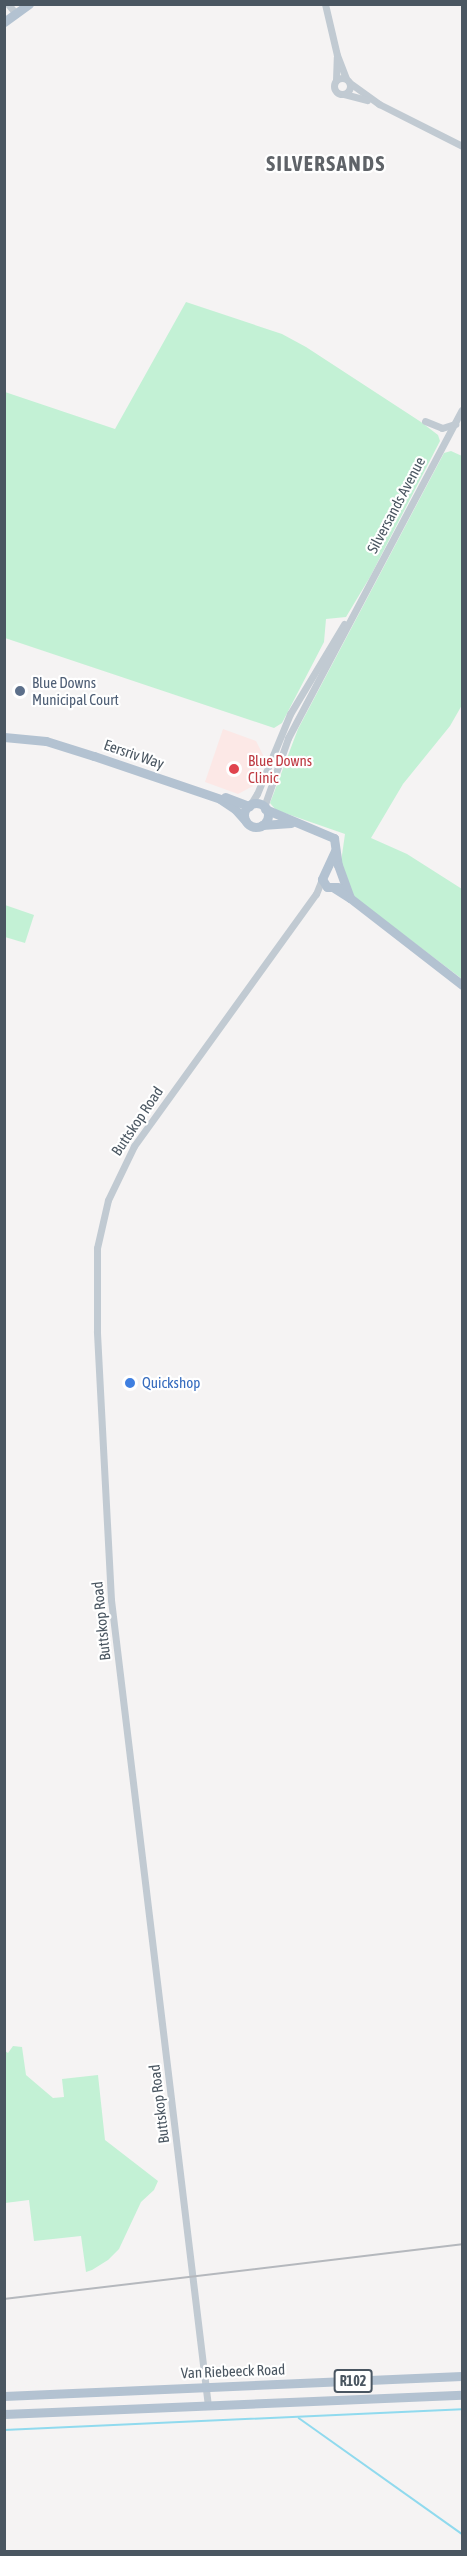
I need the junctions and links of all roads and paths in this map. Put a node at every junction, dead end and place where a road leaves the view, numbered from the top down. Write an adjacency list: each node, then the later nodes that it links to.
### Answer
1 (8, 4): 4 (street)
2 (28, 4): 4 (main road)
3 (325, 4): 6 (street)
4 (16, 14): 5 (main road)
5 (4, 22)
6 (337, 55): 7 (street); 8 (street)
7 (336, 80): 8 (street); 9 (street)
8 (348, 81): 9 (street); 10 (street)
9 (344, 94): 10 (street)
10 (379, 104): 11 (street)
11 (462, 146)
12 (462, 410): 14 (street, Silversands Avenue)
13 (425, 421): 14 (street)
14 (455, 423): 15 (street, Silversands Avenue)
15 (353, 613): 17 (street, Silversands Avenue); 18 (street, Silversands Avenue)
16 (4, 735): 17 (main road, Eersriv Way); 19 (main road, Eersriv Way)
17 (249, 806): 18 (main road); 19 (main road)
18 (265, 808): 20 (main road); 21 (main road)
19 (245, 820): 21 (main road)
20 (297, 823): 21 (main road); 22 (main road)
21 (262, 825)
22 (336, 849): 23 (main road); 24 (main road)
23 (328, 868): 24 (main road); 25 (main road)
24 (339, 869): 26 (main road)
25 (322, 879): 27 (main road); 28 (street, Buttskop Road)
26 (344, 880): 27 (main road); 29 (main road)
27 (331, 888): 28 (street, Buttskop Road); 29 (main road)
28 (316, 894): 32 (street, Buttskop Road)
29 (350, 898): 30 (main road)
30 (462, 985)
31 (462, 2376): 32 (main road, Van Riebeeck Road / R102)
32 (206, 2386): 34 (main road, Van Riebeeck Road / R102); 35 (street, Buttskop Road)
33 (462, 2395): 35 (main road, R102)
34 (4, 2396)
35 (208, 2406): 36 (main road, R102)
36 (4, 2414)

